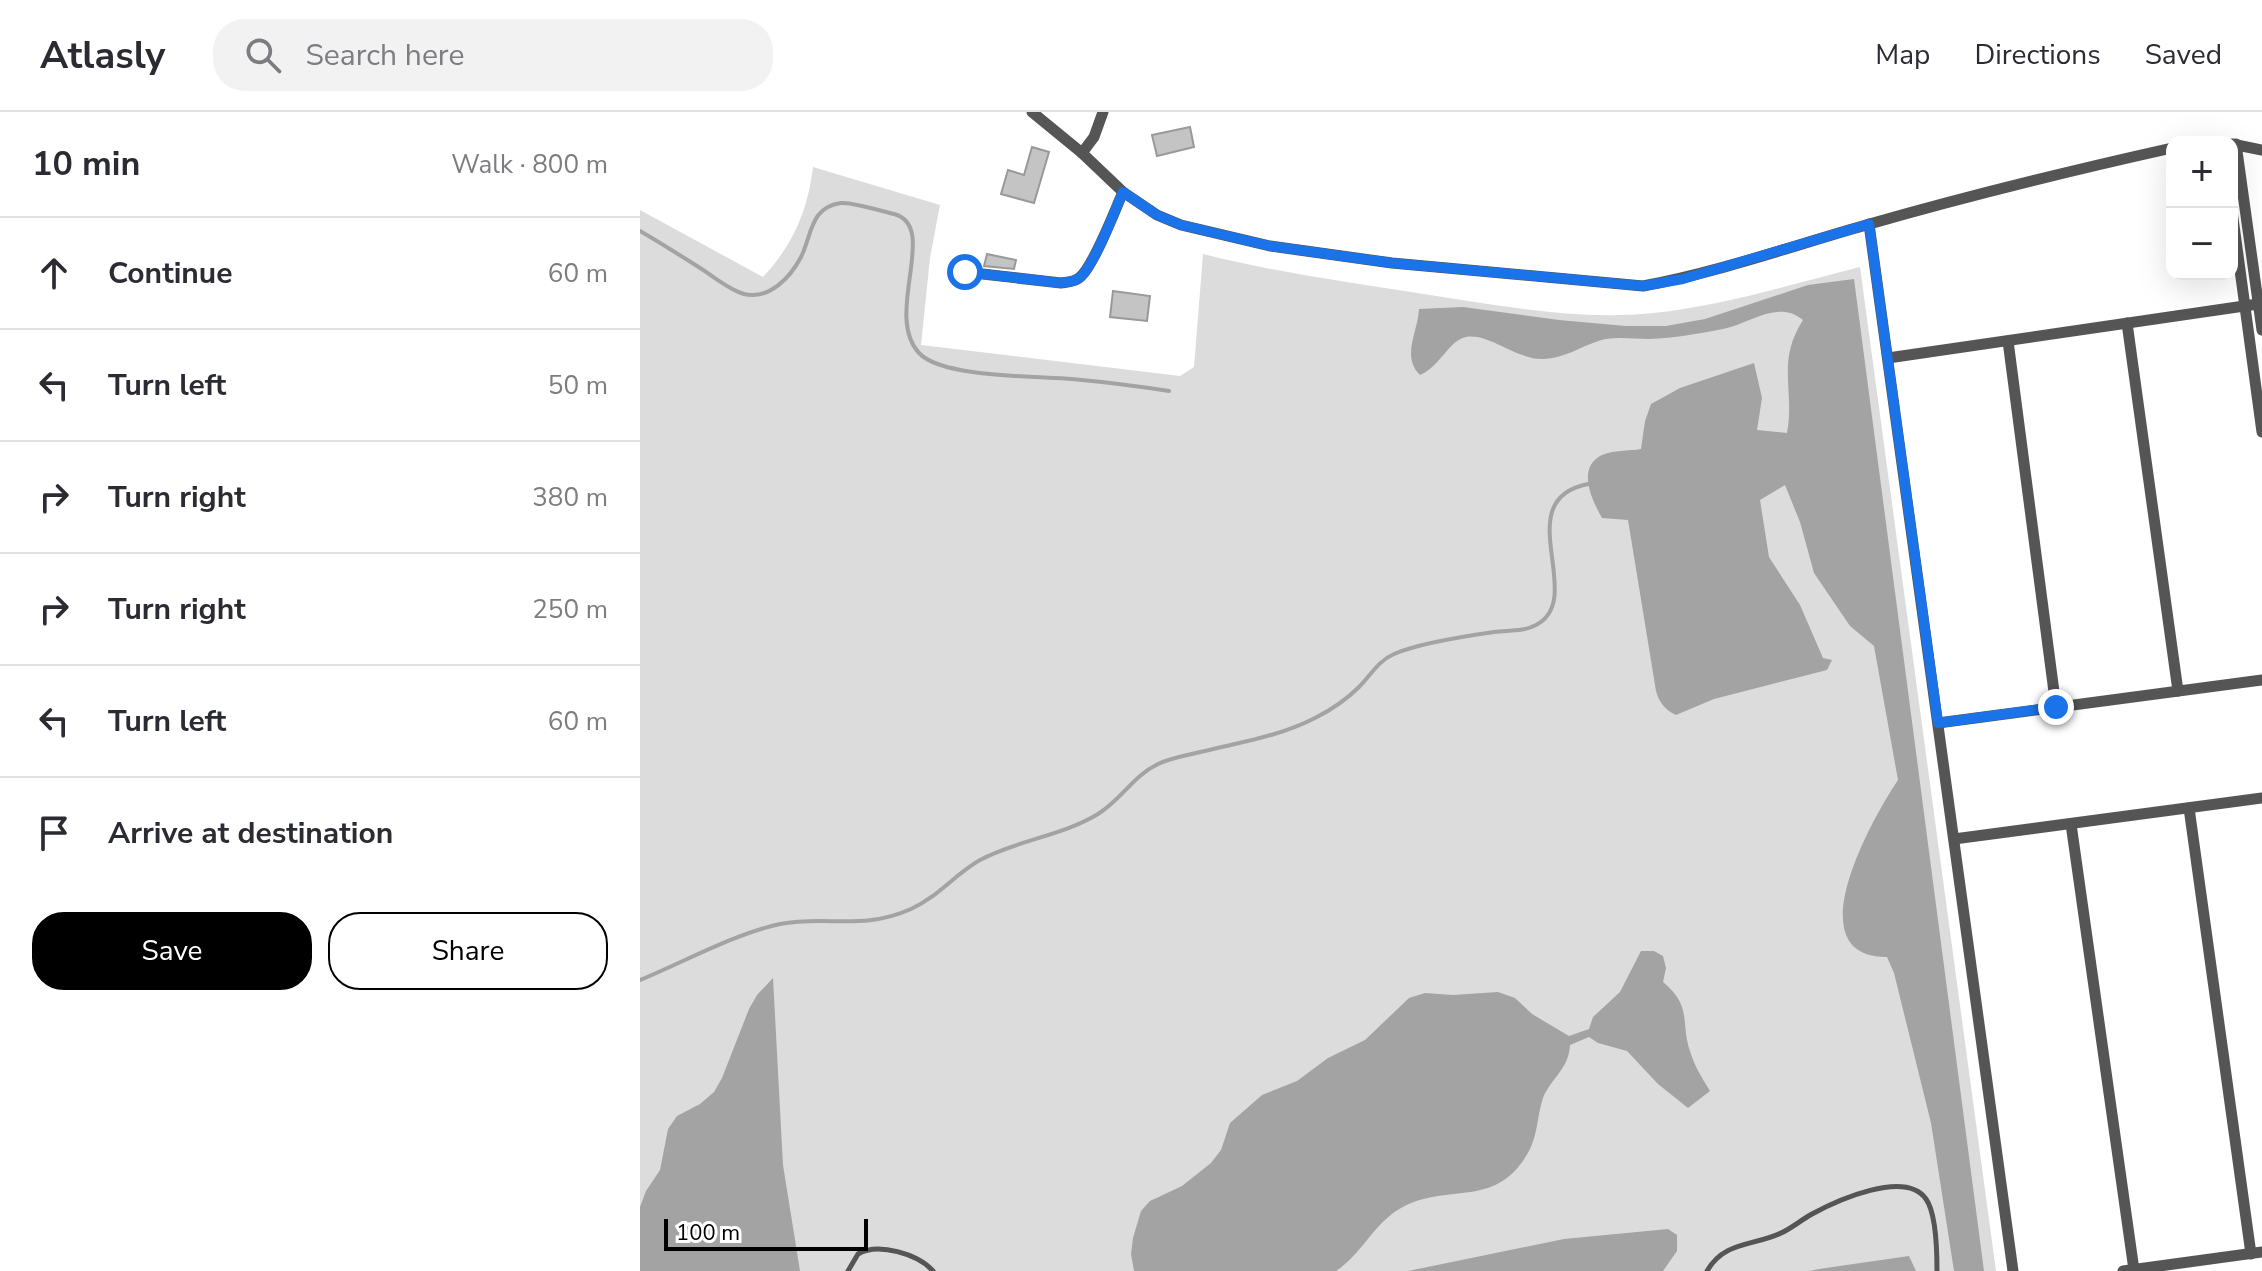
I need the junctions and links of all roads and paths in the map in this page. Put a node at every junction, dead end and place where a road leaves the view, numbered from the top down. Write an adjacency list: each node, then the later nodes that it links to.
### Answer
1 (1032, 112): 6 (street)
2 (1103, 112): 6 (street)
3 (2238, 145): 5 (street)
4 (2166, 149): 9 (street)
5 (2262, 150)
6 (1082, 153): 8 (street)
7 (2238, 171): 12 (street)
8 (1123, 192): 9 (street); 11 (street)
9 (1869, 224): 17 (street)
10 (2238, 255): 13 (street)
11 (965, 272)
12 (2258, 304): 13 (street); 15 (street)
13 (2245, 306): 14 (street); 18 (street)
14 (2127, 323): 16 (street); 20 (street)
15 (2262, 330)
16 (2008, 341): 17 (street); 21 (street)
17 (1888, 358): 22 (street)
18 (2262, 432)
19 (2262, 680): 20 (street)
20 (2178, 691): 21 (street)
21 (2056, 707): 22 (street)
22 (1938, 723): 26 (street)
23 (2262, 798): 24 (street)
24 (2189, 808): 25 (street); 27 (street)
25 (2071, 824): 26 (street); 28 (street)
26 (1954, 839): 33 (street)
27 (2256, 1253): 28 (street)
28 (2128, 1270)
29 (848, 1271): 30 (lane)
30 (933, 1271)
31 (1707, 1271): 32 (lane)
32 (1937, 1271)
33 (2013, 1271)

